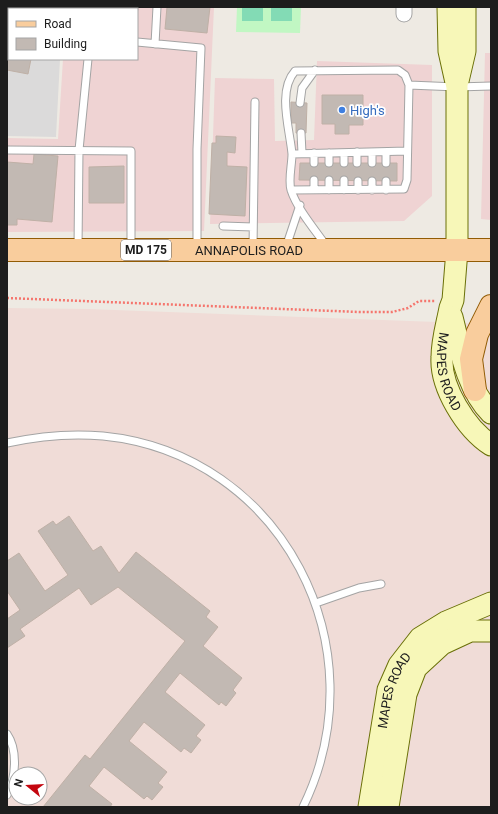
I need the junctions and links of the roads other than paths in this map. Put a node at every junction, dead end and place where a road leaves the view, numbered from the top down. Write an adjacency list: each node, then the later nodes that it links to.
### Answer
1 (157, 7): 5 (lane)
2 (448, 7): 10 (street)
3 (466, 7): 10 (street)
4 (138, 42): 5 (lane)
5 (155, 44): 50 (lane)
6 (88, 60): 15 (lane)
7 (315, 70): 8 (lane); 12 (lane); 24 (lane)
8 (409, 85): 10 (lane); 19 (lane)
9 (491, 86): 10 (lane)
10 (457, 87): 52 (street, MAPES ROAD)
11 (255, 102): 46 (lane)
12 (300, 103)
13 (301, 133): 20 (lane)
14 (7, 150): 15 (lane)
15 (79, 150): 48 (lane); 49 (lane)
16 (357, 152): 17 (lane); 23 (lane); 28 (lane)
17 (372, 152): 18 (lane); 29 (lane)
18 (386, 152): 19 (lane); 30 (lane)
19 (407, 152): 43 (lane)
20 (302, 153): 21 (lane); 24 (lane)
21 (314, 153): 22 (lane); 25 (lane)
22 (329, 153): 23 (lane); 26 (lane)
23 (344, 153): 27 (lane)
24 (292, 154): 37 (lane)
25 (314, 163)
26 (329, 163)
27 (344, 163)
28 (357, 163)
29 (372, 163)
30 (386, 163)
31 (314, 180): 38 (lane)
32 (329, 180): 39 (lane)
33 (344, 180): 40 (lane)
34 (358, 181): 41 (lane)
35 (372, 181): 42 (lane)
36 (386, 181): 43 (lane)
37 (291, 190): 38 (lane); 44 (lane)
38 (314, 190): 39 (lane)
39 (328, 190): 40 (lane)
40 (344, 190): 41 (lane)
41 (358, 190): 42 (lane)
42 (372, 190): 43 (lane)
43 (386, 190)
44 (300, 205): 54 (lane); 55 (lane)
45 (223, 226): 46 (lane)
46 (253, 227): 51 (lane)
47 (7, 250): 48 (main road, ANNAPOLIS ROAD / MD 175)
48 (78, 250): 49 (main road, ANNAPOLIS ROAD / MD 175)
49 (131, 250): 50 (main road, ANNAPOLIS ROAD / MD 175)
50 (197, 250): 51 (main road, ANNAPOLIS ROAD / MD 175)
51 (253, 250): 54 (main road, ANNAPOLIS ROAD / MD 175)
52 (457, 250): 53 (main road, ANNAPOLIS ROAD / MD 175); 55 (main road, ANNAPOLIS ROAD / MD 175); 57 (street, MAPES ROAD)
53 (491, 250)
54 (284, 251): 55 (main road, ANNAPOLIS ROAD / MD 175)
55 (330, 251)
56 (491, 306): 58 (main road)
57 (450, 308): 58 (street, MAPES ROAD); 61 (street, MAPES ROAD)
58 (475, 390): 59 (street, MAPES ROAD)
59 (491, 413)
60 (7, 443): 63 (lane)
61 (491, 445)
62 (381, 584): 63 (lane)
63 (316, 603): 68 (lane)
64 (487, 610): 69 (street, MAPES ROAD)
65 (491, 631): 70 (street, MAPES ROAD)
66 (7, 734): 67 (lane)
67 (7, 795)
68 (303, 807)
69 (369, 807)
70 (388, 807)

